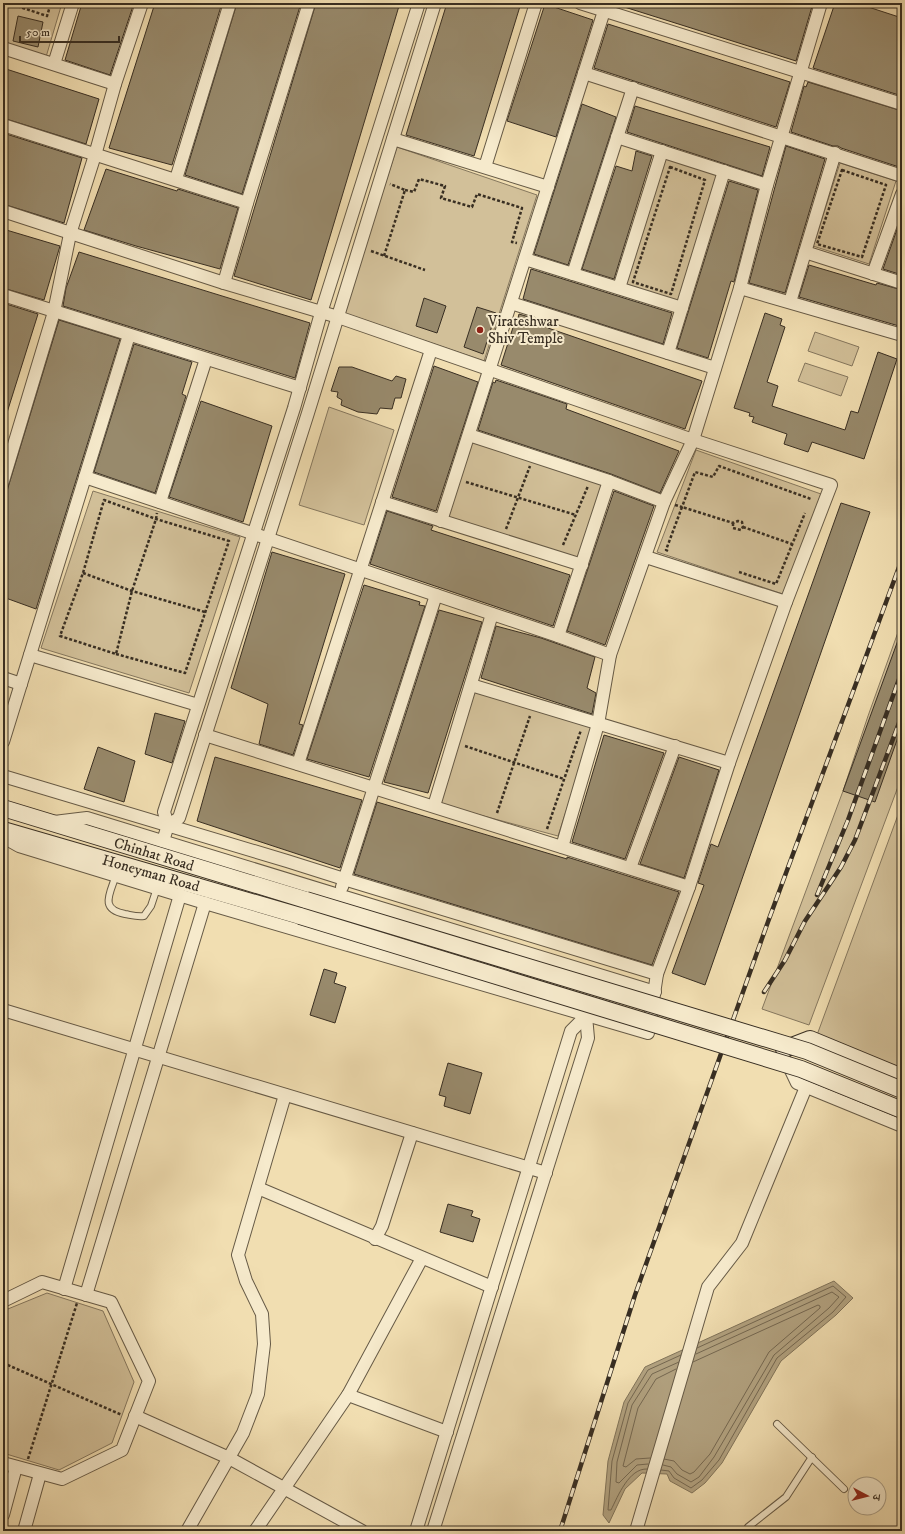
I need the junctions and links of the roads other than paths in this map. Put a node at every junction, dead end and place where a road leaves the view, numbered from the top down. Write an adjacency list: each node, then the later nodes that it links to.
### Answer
1 (73, 3): 12 (street)
2 (142, 3): 15 (street)
3 (230, 3): 28 (street)
4 (309, 3): 32 (street)
5 (419, 3): 36 (street)
6 (435, 3): 21 (street)
7 (536, 3): 25 (street)
8 (580, 3): 10 (street)
9 (821, 3): 14 (street)
10 (604, 11): 13 (street); 14 (street)
11 (3, 48): 12 (street)
12 (54, 64): 15 (street)
13 (584, 73): 16 (street); 30 (street)
14 (800, 73): 17 (street); 20 (street)
15 (115, 84): 24 (street)
16 (633, 88): 19 (street); 20 (street)
17 (902, 104)
18 (3, 125): 24 (street)
19 (617, 137): 22 (street); 39 (street)
20 (782, 137): 23 (street); 29 (street)
21 (393, 139): 25 (street); 34 (street)
22 (662, 151): 26 (street); 43 (street)
23 (835, 153): 27 (street); 37 (street)
24 (95, 155): 28 (street); 35 (street)
25 (485, 168): 30 (street)
26 (724, 171): 29 (street); 48 (street)
27 (902, 176)
28 (176, 179): 32 (street)
29 (767, 185): 44 (street)
30 (548, 187): 38 (street)
31 (902, 194): 40 (street)
32 (247, 203): 42 (street)
33 (3, 211): 35 (street)
34 (366, 225): 36 (street); 51 (street)
35 (70, 234): 42 (street); 49 (street)
36 (342, 245): 50 (street)
37 (805, 252): 40 (street); 46 (street)
38 (525, 259): 39 (street); 47 (street)
39 (573, 274): 43 (street)
40 (873, 274): 41 (street)
41 (902, 282)
42 (224, 284): 50 (street)
43 (619, 288): 48 (street)
44 (740, 288): 46 (street); 57 (street)
45 (3, 295): 49 (street)
46 (790, 302): 53 (street)
47 (511, 303): 55 (street); 58 (street)
48 (682, 308): 55 (street)
49 (54, 312): 52 (street); 63 (street)
50 (321, 313): 51 (street); 59 (street)
51 (338, 317): 54 (street); 70 (street)
52 (129, 335): 56 (street); 62 (street)
53 (902, 335)
54 (431, 350): 58 (street); 66 (street)
55 (668, 353): 57 (street)
56 (206, 359): 59 (street); 65 (street)
57 (715, 368): 61 (street)
58 (490, 370): 60 (street); 61 (street)
59 (300, 388): 69 (street)
60 (469, 435): 64 (street); 68 (street)
61 (693, 440): 67 (street); 75 (street)
62 (85, 477): 65 (street); 78 (street)
63 (3, 481)
64 (609, 481): 67 (street); 72 (street)
65 (160, 502): 69 (street)
66 (382, 502): 68 (street); 73 (street)
67 (664, 502): 71 (street)
68 (441, 521): 72 (street)
69 (254, 534): 70 (street); 83 (street)
70 (268, 539): 73 (street); 85 (street)
71 (646, 557): 75 (street); 79 (street)
72 (582, 565): 77 (street)
73 (361, 570): 74 (street); 89 (street)
74 (436, 595): 76 (street); 91 (street)
75 (786, 602): 88 (street)
76 (492, 614): 77 (street); 82 (street)
77 (558, 636): 79 (street)
78 (30, 655): 81 (street); 83 (street)
79 (610, 655): 84 (street)
80 (3, 678): 81 (street)
81 (21, 684): 86 (street)
82 (471, 685): 84 (street); 93 (street)
83 (198, 706): 97 (street)
84 (598, 724): 87 (street); 101 (street)
85 (205, 735): 89 (street); 97 (street)
86 (3, 742)
87 (675, 746): 88 (street); 102 (street)
88 (729, 763): 105 (street)
89 (298, 764): 91 (street)
90 (3, 776): 92 (street)
91 (374, 788): 93 (street); 104 (street)
92 (74, 798): 95 (street); 97 (street)
93 (434, 806): 101 (street)
94 (3, 808): 96 (street, Chinhat Road)
95 (87, 818): 96 (street); 100 (street)
96 (51, 822): 119 (street, Chinhat Road, bridge)
97 (168, 825): 100 (street); 104 (street)
98 (3, 830): 121 (street, Honeyman Road, bridge)
99 (3, 837): 103 (street)
100 (163, 841): 108 (street)
101 (562, 847): 102 (street)
102 (630, 868): 105 (street)
103 (116, 875): 106 (street); 106 (lane)
104 (344, 879): 108 (street); 110 (street)
105 (690, 887): 110 (street)
106 (156, 888): 107 (street)
107 (180, 895): 109 (street); 114 (street)
108 (340, 895): 111 (street)
109 (205, 902): 113 (street); 116 (street)
110 (657, 974): 111 (street)
111 (655, 992): 113 (street)
112 (4, 1014): 114 (street)
113 (586, 1016): 124 (street); 125 (street)
114 (135, 1050): 116 (street); 130 (street)
115 (781, 1050): 117 (street); 118 (street)
116 (158, 1057): 120 (street); 131 (street)
117 (902, 1077)
118 (806, 1086): 122 (street); 151 (street)
119 (902, 1090)
120 (285, 1095): 123 (street); 126 (street)
121 (902, 1110)
122 (902, 1126)
123 (412, 1133): 124 (street); 127 (street)
124 (528, 1168): 125 (street); 129 (street)
125 (546, 1173): 150 (street)
126 (258, 1188): 127 (street); 138 (street)
127 (375, 1239): 128 (street)
128 (422, 1258): 129 (street); 133 (street)
129 (492, 1287): 136 (street)
130 (64, 1289): 131 (street); 132 (street)
131 (83, 1294): 134 (street)
132 (3, 1301)
133 (348, 1395): 136 (street); 142 (street)
134 (135, 1418): 138 (street); 141 (street)
135 (777, 1424): 137 (lane)
136 (446, 1432): 149 (street)
137 (812, 1457): 143 (lane); 152 (lane)
138 (229, 1458): 142 (street); 146 (street)
139 (3, 1463): 140 (street)
140 (21, 1468): 141 (street); 144 (street)
141 (40, 1474): 145 (street)
142 (284, 1488): 147 (street); 148 (street)
143 (844, 1489)
144 (3, 1515)
145 (24, 1531)
146 (187, 1531)
147 (255, 1531)
148 (362, 1531)
149 (416, 1531)
150 (433, 1531)
151 (636, 1531)
152 (746, 1531)

